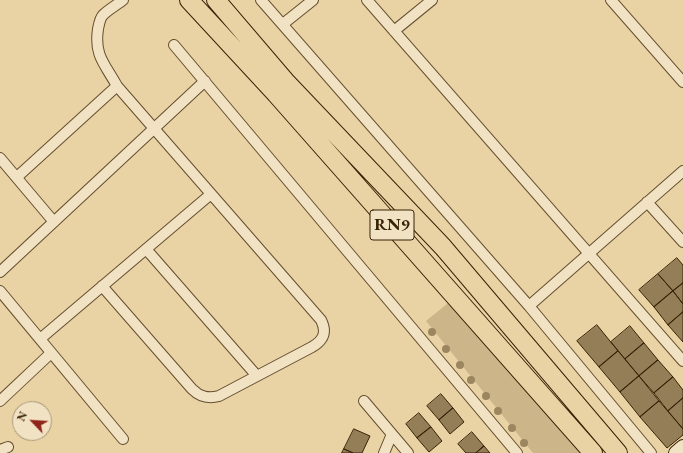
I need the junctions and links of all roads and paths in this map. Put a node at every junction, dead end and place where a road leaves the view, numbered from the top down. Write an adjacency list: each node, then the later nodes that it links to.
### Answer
1 (123, 0): 14 (street)
2 (189, 0): 41 (highway, RN9)
3 (216, 0): 42 (highway, RN9)
4 (261, 0): 9 (street)
5 (313, 0): 9 (street)
6 (367, 0): 10 (street)
7 (432, 0): 10 (street)
8 (611, 0): 13 (street)
9 (283, 24): 28 (street)
10 (394, 31): 24 (street)
11 (174, 45): 12 (street)
12 (205, 81): 15 (street); 40 (street)
13 (683, 82)
14 (117, 86): 15 (street); 18 (street)
15 (154, 128): 19 (street); 21 (street)
16 (0, 158): 18 (street)
17 (683, 171): 20 (street)
18 (17, 177): 21 (street)
19 (211, 194): 23 (street); 32 (street)
20 (647, 202): 22 (street); 24 (street)
21 (54, 222): 25 (street)
22 (683, 242)
23 (146, 249): 26 (street); 32 (street)
24 (588, 254): 28 (street); 31 (street)
25 (0, 272)
26 (102, 286): 29 (street); 32 (street)
27 (0, 291): 29 (street)
28 (529, 306): 43 (street)
29 (40, 339): 30 (street)
30 (52, 353): 33 (street); 36 (street)
31 (683, 361)
32 (257, 376)
33 (0, 401)
34 (364, 401): 35 (street)
35 (392, 434): 38 (street); 39 (street)
36 (123, 439)
37 (683, 447): 44 (main road)
38 (384, 453)
39 (408, 453)
40 (517, 453)
41 (593, 453)
42 (618, 453)
43 (652, 453)
44 (676, 453)

